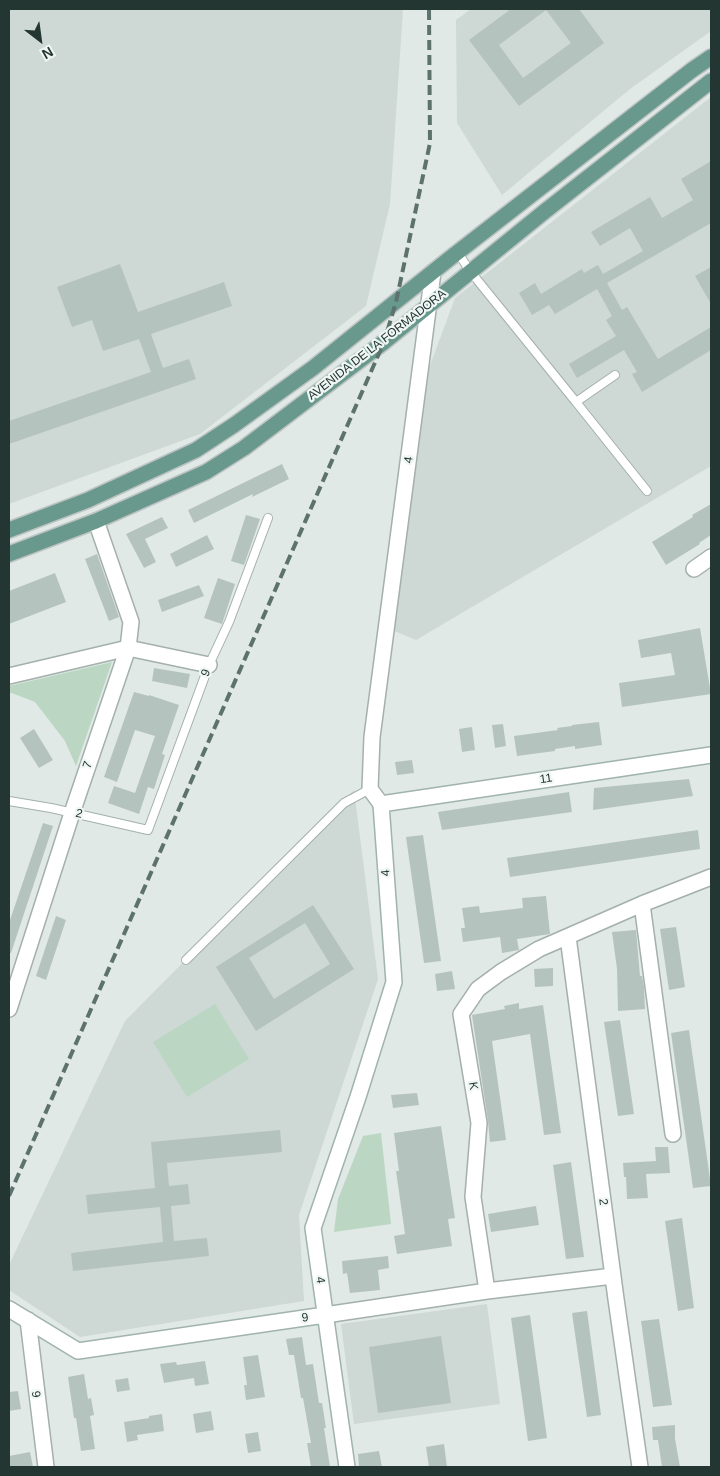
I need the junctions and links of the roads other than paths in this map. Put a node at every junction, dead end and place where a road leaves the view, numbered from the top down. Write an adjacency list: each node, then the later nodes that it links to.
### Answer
1 (711, 57): 3 (main road, AVENIDA DE LA FORMADORA)
2 (711, 81): 4 (main road, AVENIDA DE LA FORMADORA)
3 (458, 253): 4 (lane); 5 (main road, AVENIDA DE LA FORMADORA)
4 (470, 271): 6 (main road, AVENIDA DE LA FORMADORA); 8 (lane)
5 (433, 272): 6 (street, 4); 12 (main road, AVENIDA DE LA FORMADORA)
6 (430, 304): 11 (main road, AVENIDA DE LA FORMADORA); 20 (street, 4)
7 (615, 375): 8 (lane)
8 (576, 402): 9 (lane)
9 (647, 491)
10 (268, 518): 17 (lane, 9)
11 (96, 521): 13 (main road, AVENIDA DE LA FORMADORA); 16 (street, 7)
12 (9, 530)
13 (9, 554)
14 (711, 557): 15 (street)
15 (694, 569)
16 (128, 648): 17 (street); 18 (street); 23 (street, 7)
17 (209, 665): 24 (lane, 9)
18 (9, 676)
19 (711, 755): 22 (street, 11)
20 (370, 789): 22 (street); 28 (lane)
21 (9, 801): 23 (lane, 2)
22 (381, 804): 34 (street, 4)
23 (72, 812): 24 (lane, 2); 29 (street, 7)
24 (148, 830)
25 (711, 877): 26 (street, K)
26 (642, 904): 27 (street, K); 30 (street)
27 (568, 937): 31 (street, 2); 32 (street, K)
28 (186, 960)
29 (9, 1009)
30 (672, 1134)
31 (613, 1276): 32 (street, 9); 38 (street, 2)
32 (487, 1291): 34 (street, 9)
33 (9, 1309): 35 (street, 9)
34 (325, 1315): 35 (street, 9); 37 (street, 4)
35 (28, 1320): 36 (street, 6)
36 (46, 1467)
37 (347, 1467)
38 (640, 1467)

